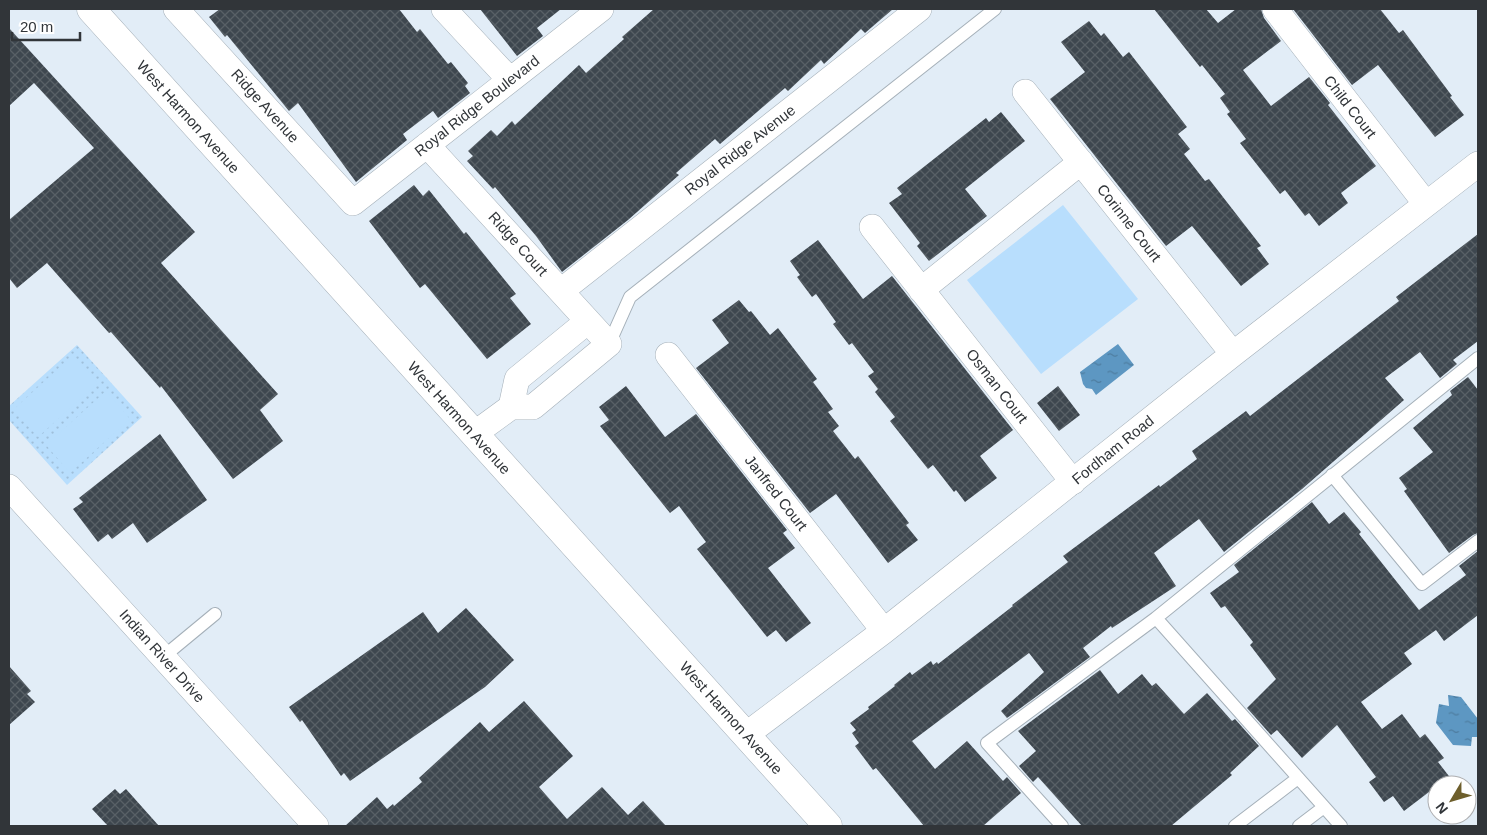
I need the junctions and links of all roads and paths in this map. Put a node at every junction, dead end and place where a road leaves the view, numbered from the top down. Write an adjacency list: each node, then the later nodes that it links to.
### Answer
1 (91, 9): 24 (main road, West Harmon Avenue)
2 (176, 9): 13 (street, Ridge Avenue)
3 (444, 9): 8 (street)
4 (601, 9): 8 (street, Royal Ridge Boulevard)
5 (919, 9): 17 (street, Royal Ridge Avenue)
6 (995, 9): 19 (lane)
7 (1275, 9): 14 (street, Child Court)
8 (510, 80): 10 (street, Royal Ridge Boulevard)
9 (1025, 92): 11 (street, Corinne Court)
10 (427, 145): 13 (street, Royal Ridge Boulevard); 17 (street, Ridge Court)
11 (1081, 162): 16 (street); 20 (street, Corinne Court)
12 (1478, 164): 14 (street, Fordham Road)
13 (354, 203)
14 (1426, 204): 20 (street, Fordham Road)
15 (872, 227): 16 (street, Osman Court)
16 (921, 290): 26 (street, Osman Court)
17 (561, 291): 18 (street, Ridge Court)
18 (588, 321): 19 (street, Ridge Court); 23 (street)
19 (609, 344): 23 (street)
20 (1233, 354): 26 (street, Fordham Road)
21 (668, 355): 31 (street, Janfred Court)
22 (1478, 358): 25 (lane)
23 (511, 407): 24 (street)
24 (474, 434): 33 (main road, West Harmon Avenue)
25 (1332, 475): 28 (lane); 30 (lane)
26 (1073, 482): 31 (street, Fordham Road)
27 (9, 486): 32 (street, Indian River Drive)
28 (1478, 541)
29 (215, 614): 32 (lane)
30 (1156, 618): 34 (lane); 38 (lane)
31 (884, 632): 33 (street, Fordham Road)
32 (163, 657): 36 (street, Indian River Drive)
33 (747, 734): 37 (main road, West Harmon Avenue)
34 (1298, 778): 35 (lane); 39 (lane)
35 (1324, 807): 40 (lane); 41 (lane)
36 (316, 826)
37 (828, 826)
38 (1062, 826)
39 (1235, 826)
40 (1299, 826)
41 (1341, 826)

